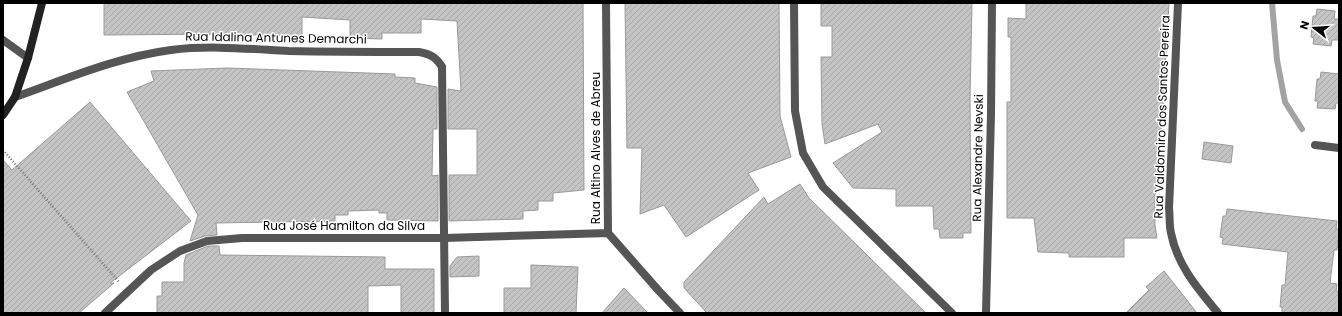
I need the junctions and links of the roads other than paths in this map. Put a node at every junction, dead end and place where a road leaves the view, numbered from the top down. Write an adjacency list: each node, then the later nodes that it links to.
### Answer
1 (42, 3): 7 (main road)
2 (606, 3): 12 (street, Rua Altino Alves de Abreu)
3 (794, 3): 17 (street)
4 (992, 3): 18 (street, Rua Alexandre Nevski)
5 (1178, 3): 19 (street, Rua Valdomiro dos Santos Pereira)
6 (3, 40): 7 (street)
7 (28, 58): 8 (main road)
8 (15, 97): 9 (main road); 13 (street, Rua Idalina Antunes Demarchi)
9 (3, 115)
10 (1315, 144): 11 (street)
11 (1339, 148)
12 (608, 233): 13 (street, Rua José Hamilton da Silva); 16 (street, Rua Altino Alves de Abreu)
13 (444, 238): 14 (street, Rua José Hamilton da Silva); 15 (street)
14 (105, 313)
15 (445, 313)
16 (680, 313)
17 (952, 313)
18 (986, 313)
19 (1218, 313)

